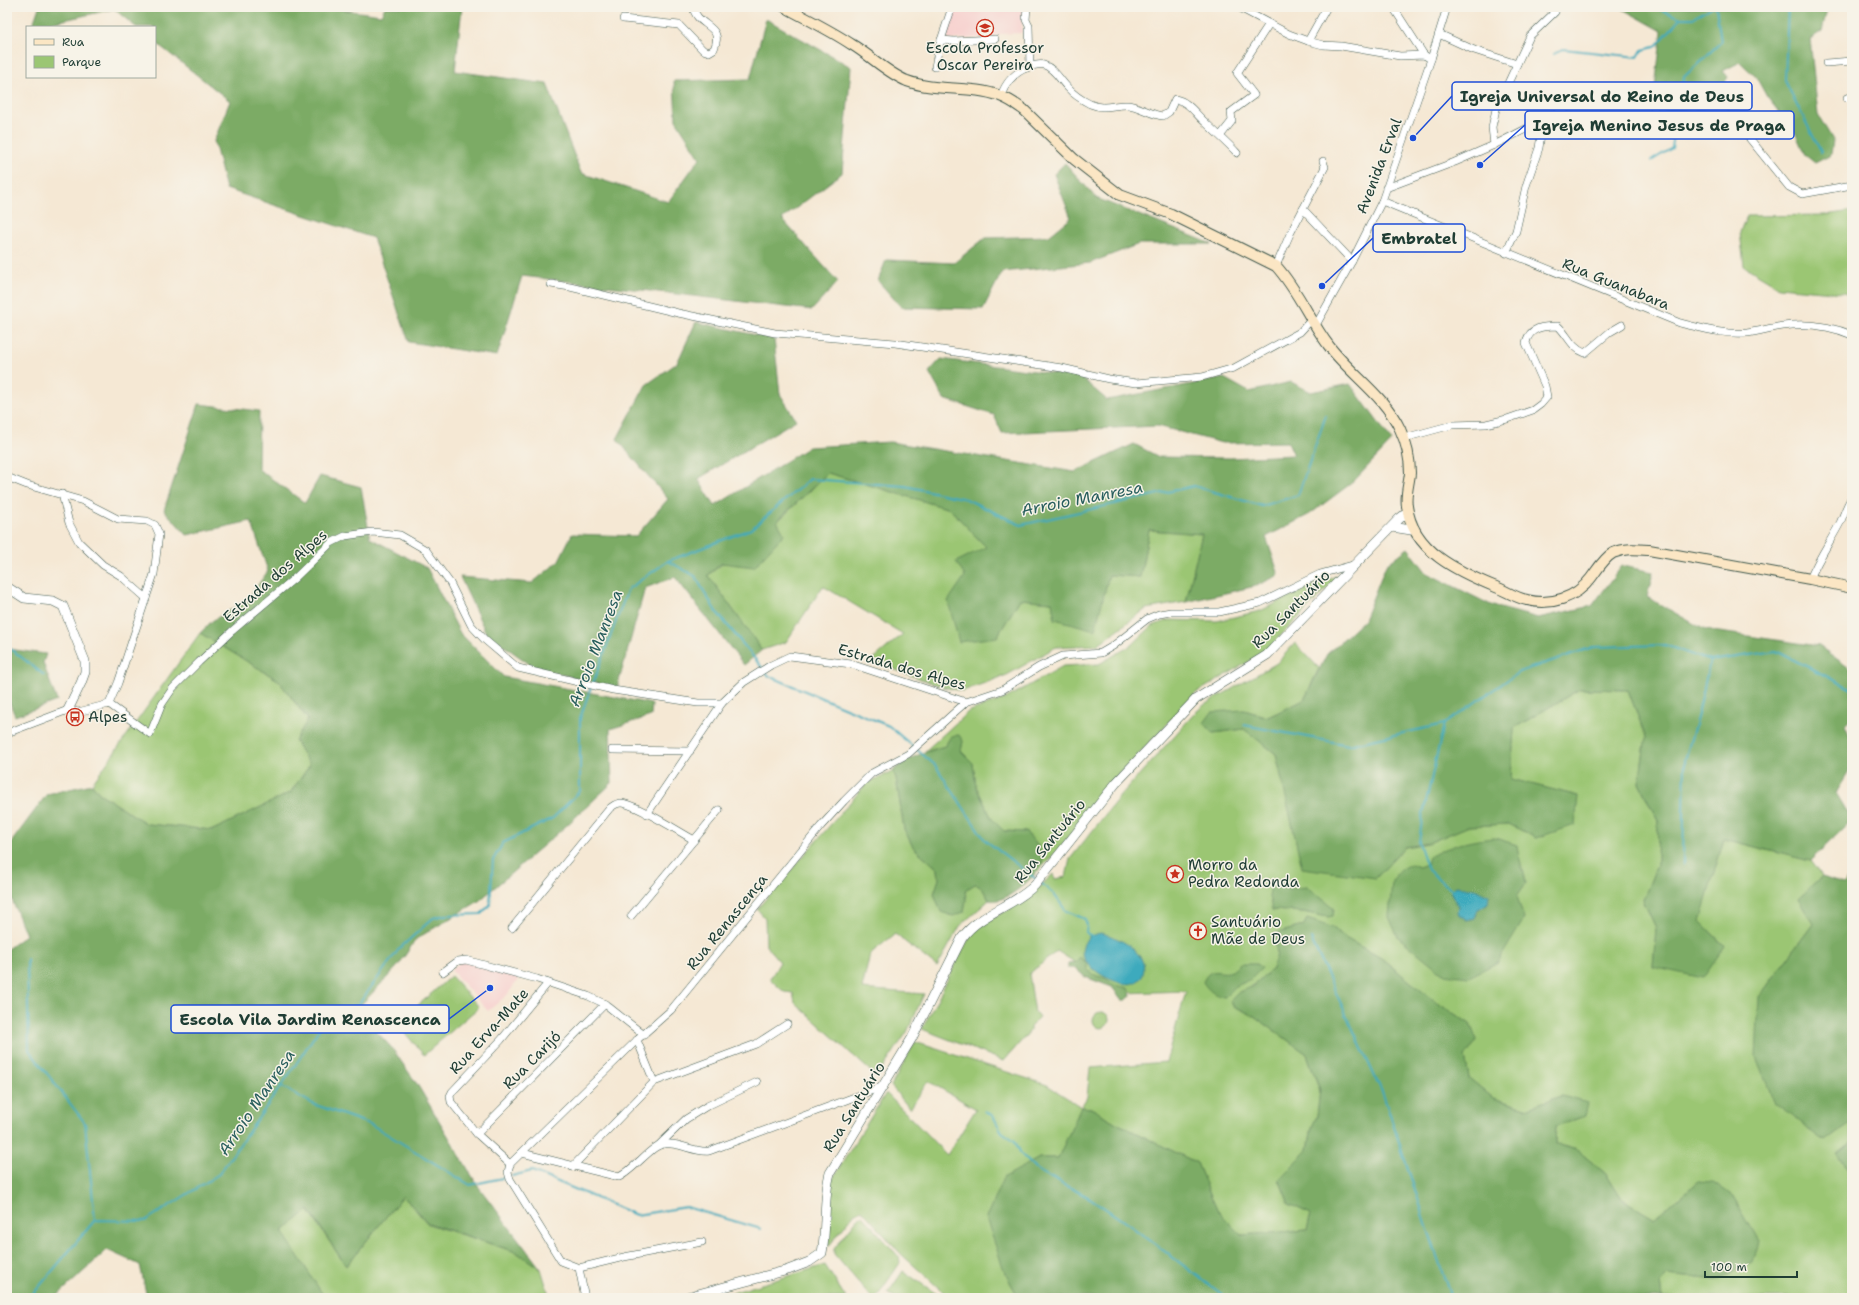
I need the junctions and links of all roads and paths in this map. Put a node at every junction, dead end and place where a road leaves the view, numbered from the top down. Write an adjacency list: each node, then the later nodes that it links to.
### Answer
1 (693, 7): 10 (street)
2 (785, 7): 23 (main road)
3 (952, 7): 14 (street)
4 (1027, 7): 22 (street)
5 (1238, 7): 11 (street)
6 (1326, 7): 15 (street)
7 (1393, 7): 16 (street)
8 (1447, 7): 12 (street, Avenida Erval)
9 (1548, 7): 20 (street)
10 (623, 19)
11 (1269, 24): 15 (street); 25 (street)
12 (1439, 34): 17 (street, Avenida Erval); 20 (street)
13 (995, 39): 14 (street)
14 (941, 40): 21 (street)
15 (1308, 41): 16 (street)
16 (1424, 55): 17 (street)
17 (1431, 59): 30 (street, Avenida Erval)
18 (1852, 61): 19 (street)
19 (1826, 63)
20 (1517, 64): 26 (street)
21 (935, 67)
22 (1030, 67): 23 (street); 25 (street)
23 (1001, 96): 35 (main road)
24 (1543, 121): 26 (street); 29 (street); 33 (street)
25 (1221, 135): 27 (street)
26 (1494, 145): 30 (street)
27 (1237, 154)
28 (1324, 161): 32 (street)
29 (1852, 185)
30 (1386, 188): 31 (street, Avenida Erval)
31 (1382, 201): 33 (street, Rua Guanabara); 34 (street, Avenida Erval)
32 (1303, 209): 34 (street); 35 (street)
33 (1506, 253): 39 (street, Rua Guanabara)
34 (1352, 261): 37 (street, Avenida Erval)
35 (1276, 266): 37 (main road)
36 (551, 284): 37 (street, Avenida Erval)
37 (1314, 322): 40 (main road)
38 (1622, 325): 40 (street)
39 (1852, 335)
40 (1404, 438): 44 (main road)
41 (7, 477): 42 (street)
42 (62, 494): 51 (street); 51 (street)
43 (1852, 498): 48 (street)
44 (1408, 512): 45 (street, Rua Santuário); 46 (main road)
45 (1392, 527): 46 (street); 47 (street, Rua Santuário)
46 (1414, 528): 48 (main road)
47 (1356, 564): 52 (street, Estrada dos Alpes); 72 (street, Rua Santuário)
48 (1810, 578): 50 (main road)
49 (7, 587): 55 (street)
50 (1852, 588)
51 (146, 598): 54 (street)
52 (966, 702): 53 (street, Estrada dos Alpes); 68 (street, Rua Renascença)
53 (722, 703): 54 (street, Estrada dos Alpes); 58 (street)
54 (109, 704): 55 (street)
55 (68, 710): 56 (street)
56 (7, 733)
57 (612, 750): 58 (street)
58 (690, 751): 60 (street)
59 (719, 810): 61 (street)
60 (647, 814): 61 (street); 63 (street)
61 (694, 840): 62 (street)
62 (631, 916)
63 (512, 928)
64 (443, 972): 65 (street)
65 (548, 984): 66 (street); 73 (street, Rua Erva-Mate)
66 (605, 1004): 68 (street); 73 (street, Rua Carijó)
67 (787, 1024): 70 (street)
68 (644, 1035): 69 (street, Rua Renascença)
69 (637, 1040): 70 (street); 75 (street, Rua Renascença)
70 (654, 1082): 77 (street)
71 (757, 1082): 74 (street)
72 (884, 1086): 74 (street); 81 (street, Rua Santuário)
73 (477, 1134): 76 (street)
74 (659, 1145): 77 (street)
75 (522, 1153): 76 (street, Rua Renascença); 77 (street)
76 (510, 1164): 79 (street)
77 (572, 1167)
78 (702, 1242): 79 (street)
79 (579, 1268): 80 (street)
80 (585, 1298)
81 (683, 1298)

